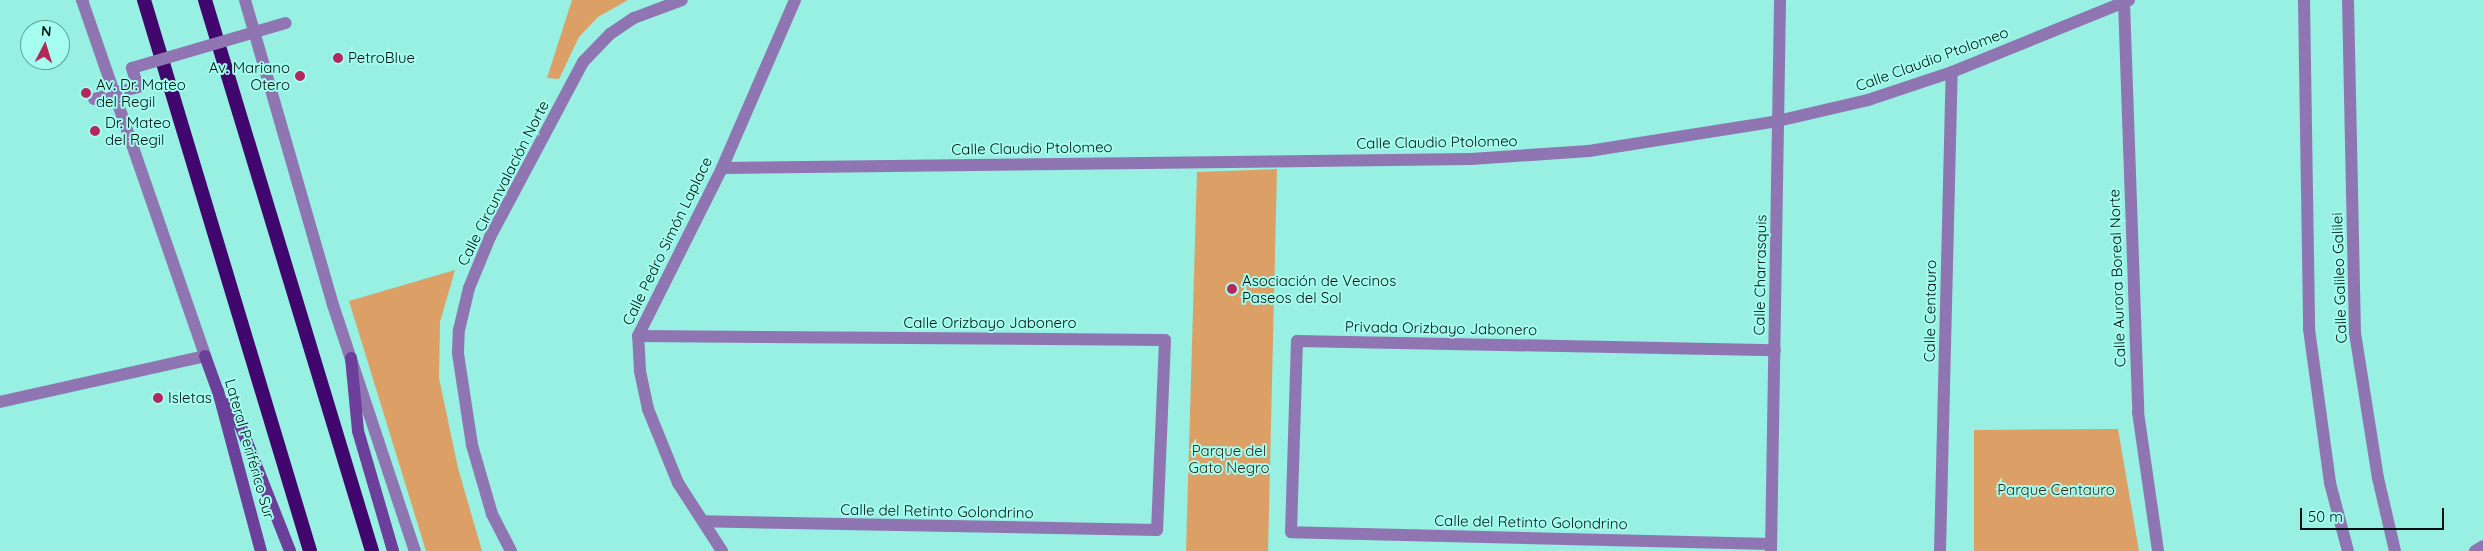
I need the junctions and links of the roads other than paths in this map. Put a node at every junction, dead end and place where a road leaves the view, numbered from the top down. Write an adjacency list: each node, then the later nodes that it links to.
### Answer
1 (144, 0): 29 (highway)
2 (205, 0): 30 (highway)
3 (245, 0): 19 (street)
4 (682, 0): 33 (street, Calle Circunvalación Norte)
5 (795, 0): 15 (street, Calle Pedro Simón Laplace)
6 (1780, 0): 14 (street, Calle Charrasquis)
7 (2304, 0): 37 (street, Calle Galileo Galilei)
8 (2348, 0): 38 (street, Calle Galileo Galilei)
9 (82, 1): 18 (street)
10 (2126, 1): 12 (street, Calle Claudio Ptolomeo); 36 (street, Calle Aurora Boreal Norte)
11 (286, 23): 13 (street, bridge)
12 (1952, 72): 14 (street, Calle Claudio Ptolomeo); 35 (street, Calle Centauro)
13 (94, 99)
14 (1778, 121): 15 (street, Calle Claudio Ptolomeo); 17 (street, Calle Charrasquis)
15 (722, 168): 16 (street, Calle Pedro Simón Laplace)
16 (638, 336): 22 (street, Calle Orizbayo Jabonero); 23 (street, Calle Pedro Simón Laplace)
17 (1775, 350): 24 (street, Privada Orizbayo Jabonero); 26 (street, Calle Charrasquis)
18 (205, 356): 20 (main road, Lateral Periférico Sur); 21 (street)
19 (351, 358): 31 (main road); 32 (street)
20 (218, 391): 27 (main road, Lateral Periférico Sur); 28 (main road)
21 (0, 402)
22 (1157, 516): 23 (street, Calle del Retinto Golondrino)
23 (703, 522): 34 (street, Calle Pedro Simón Laplace)
24 (1291, 532): 26 (street, Calle del Retinto Golondrino)
25 (2483, 546): 39 (street)
26 (1771, 548)
27 (261, 551)
28 (290, 551)
29 (310, 551)
30 (372, 551)
31 (393, 551)
32 (415, 551)
33 (511, 551)
34 (722, 551)
35 (1940, 551)
36 (2158, 551)
37 (2348, 551)
38 (2395, 551)
39 (2475, 551)

